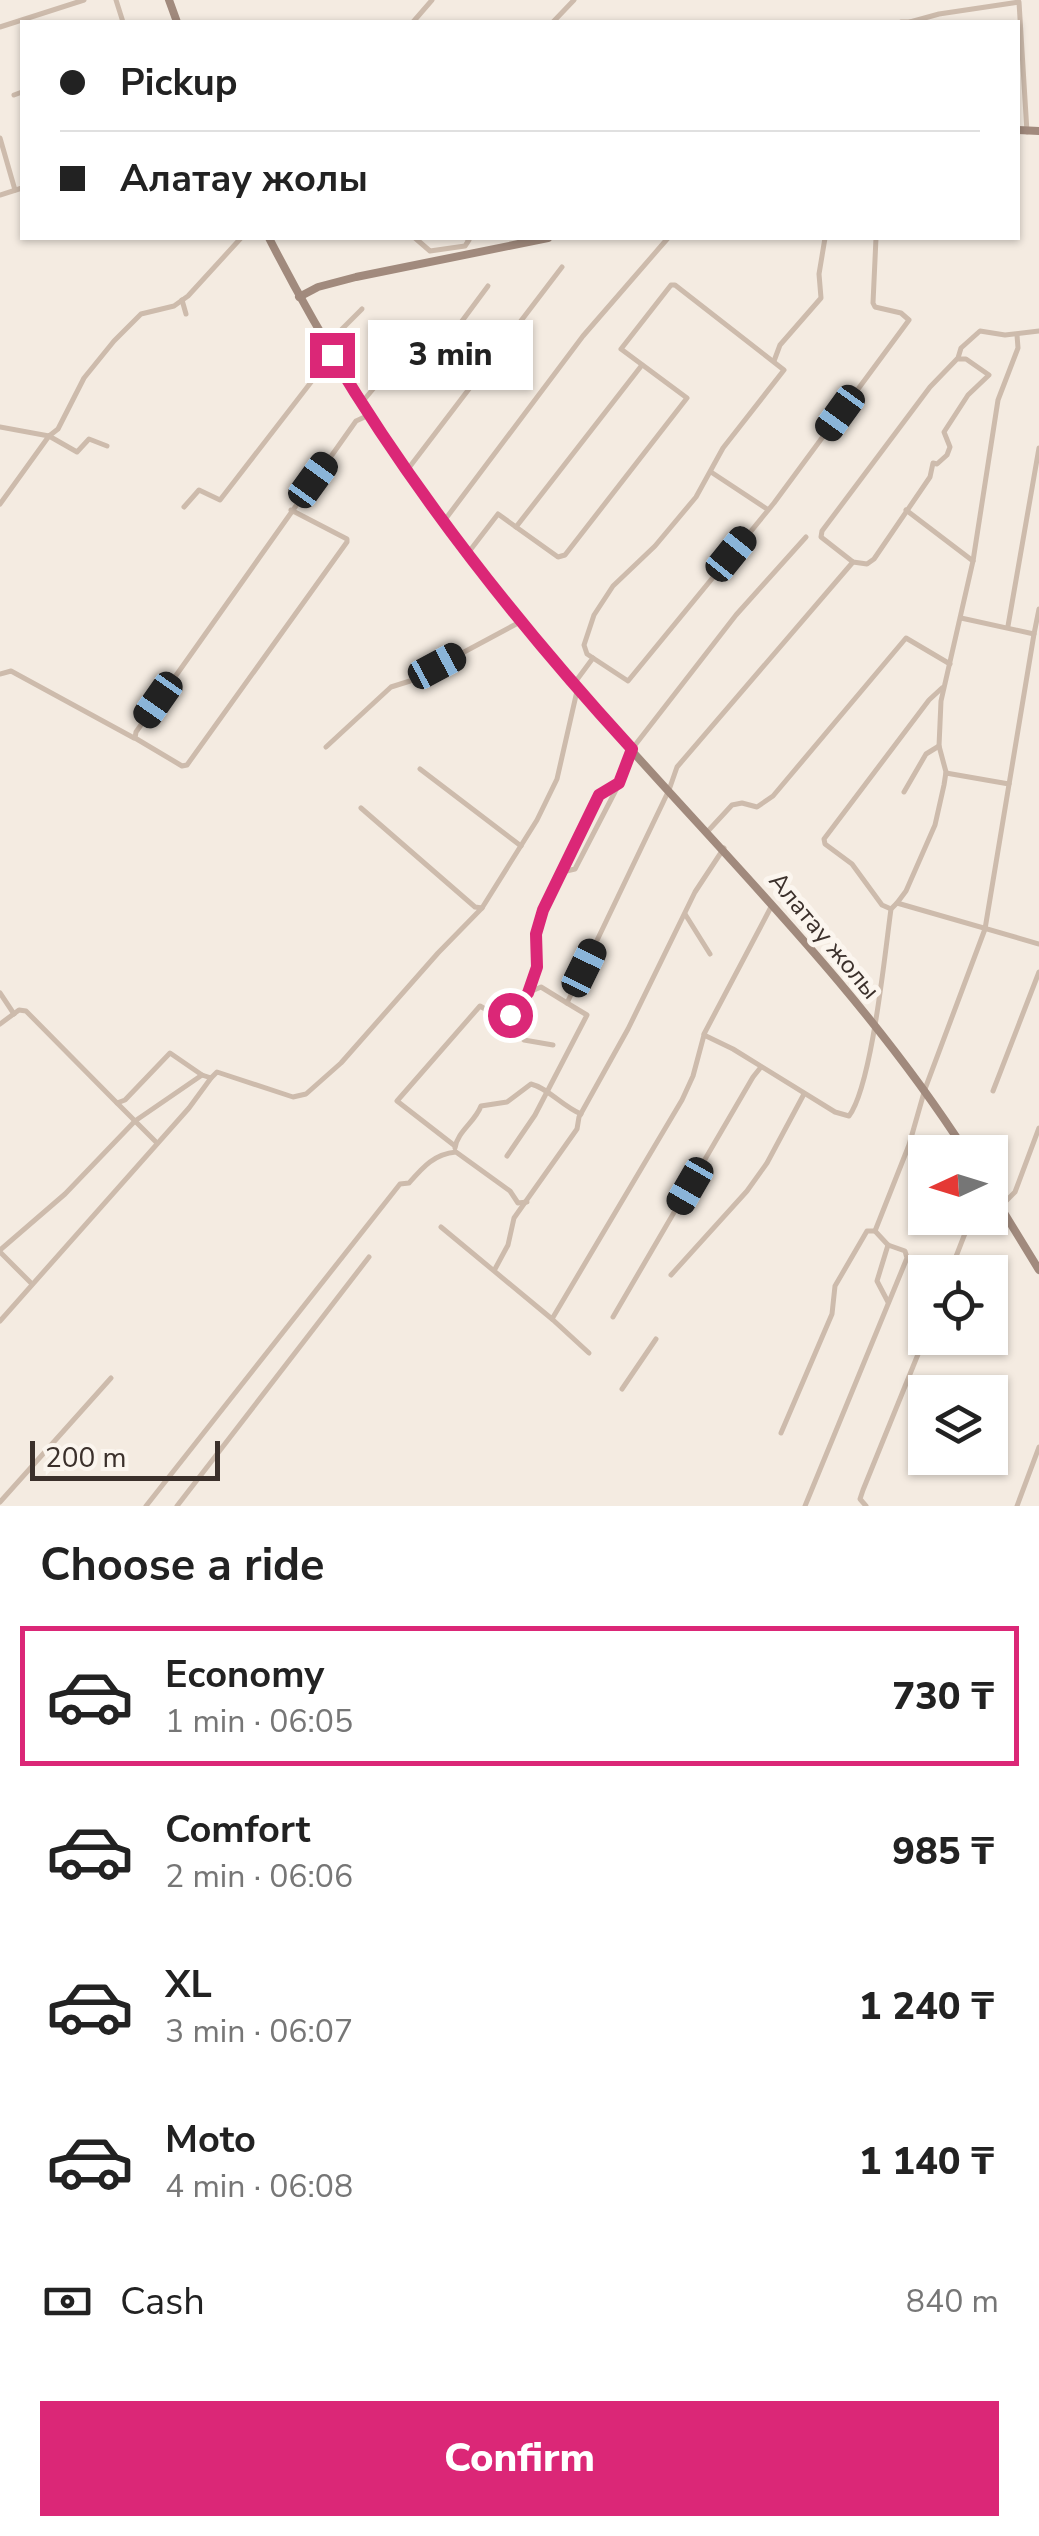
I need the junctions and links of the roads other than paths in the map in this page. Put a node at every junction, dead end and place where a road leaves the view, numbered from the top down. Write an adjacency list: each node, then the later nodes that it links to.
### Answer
1 (84, 0): 4 (street)
2 (432, 0): 5 (street)
3 (574, 0): 6 (street)
4 (22, 20)
5 (415, 20)
6 (555, 20)
7 (918, 20): 8 (street)
8 (1019, 20)
9 (1021, 63): 12 (street)
10 (20, 93): 11 (street)
11 (14, 95)
12 (1022, 131): 13 (main road)
13 (1039, 131)
14 (0, 138): 15 (street)
15 (19, 189): 16 (street)
16 (0, 195)
17 (240, 240): 28 (street)
18 (270, 240): 27 (main road)
19 (417, 240): 20 (street)
20 (468, 240)
21 (538, 240): 27 (main road)
22 (666, 240): 54 (street)
23 (825, 240): 36 (street)
24 (876, 240): 51 (street)
25 (562, 267): 46 (street)
26 (488, 286): 40 (street)
27 (299, 297): 33 (main road)
28 (182, 300): 30 (street); 43 (street)
29 (362, 309): 33 (street)
30 (186, 314)
31 (1039, 330): 32 (street)
32 (1017, 335): 35 (street); 39 (street)
33 (326, 345): 34 (main road, Алатау жолы)
34 (332, 355): 40 (main road, Алатау жолы); 50 (street)
35 (957, 359): 38 (street); 58 (street)
36 (774, 362): 37 (street); 47 (street)
37 (642, 364): 55 (street); 55 (street)
38 (989, 375): 39 (street); 53 (street)
39 (1006, 377): 59 (street)
40 (361, 403): 41 (main road, Алатау жолы)
41 (369, 415): 46 (main road, Алатау жолы); 52 (street)
42 (0, 427): 43 (street)
43 (49, 436): 44 (street); 49 (street)
44 (107, 446)
45 (1039, 448): 48 (street)
46 (406, 472): 54 (main road, Алатау жолы)
47 (711, 472): 51 (street); 65 (street)
48 (1036, 482): 63 (street)
49 (0, 504)
50 (184, 507)
51 (766, 509): 65 (street)
52 (291, 510): 70 (street); 70 (street)
53 (906, 510): 58 (street); 59 (street)
54 (444, 522): 57 (main road, Алатау жолы)
55 (516, 527): 57 (street)
56 (806, 537): 73 (street)
57 (468, 553): 62 (main road, Алатау жолы)
58 (853, 562): 78 (street)
59 (973, 562): 61 (street)
60 (1039, 609): 64 (street)
61 (962, 618): 63 (street); 66 (street)
62 (520, 622): 69 (main road, Алатау жолы); 71 (street)
63 (1008, 626): 64 (street)
64 (1034, 634): 77 (street)
65 (592, 658): 69 (street)
66 (950, 664): 68 (street); 81 (street)
67 (0, 674): 70 (street)
68 (944, 686): 72 (street); 86 (street)
69 (577, 690): 73 (main road, Алатау жолы); 82 (street)
70 (136, 738)
71 (326, 746)
72 (940, 746): 75 (street); 79 (street)
73 (636, 753): 76 (street); 78 (main road, Алатау жолы)
74 (420, 769): 82 (street)
75 (946, 773): 77 (street); 86 (street)
76 (619, 783): 84 (street); 84 (street)
77 (1009, 784): 89 (street)
78 (669, 790): 81 (main road, Алатау жолы); 95 (street)
79 (904, 792)
80 (361, 808): 87 (street)
81 (708, 831): 83 (main road, Алатау жолы)
82 (521, 846): 87 (street)
83 (724, 848): 85 (main road, Алатау жолы); 88 (street)
84 (562, 872): 94 (street)
85 (772, 904): 98 (main road, Алатау жолы); 99 (street)
86 (894, 906): 89 (street); 98 (street)
87 (482, 908): 103 (street)
88 (685, 914): 91 (street); 109 (street)
89 (985, 929): 90 (street); 104 (street)
90 (1039, 944)
91 (710, 954)
92 (1039, 972): 105 (street)
93 (0, 993): 96 (street)
94 (528, 993): 95 (street); 100 (street); 114 (street)
95 (566, 1003): 106 (street)
96 (14, 1014): 97 (street); 108 (street)
97 (0, 1024)
98 (874, 1024): 104 (main road, Алатау жолы); 107 (street)
99 (704, 1036): 101 (street); 130 (street)
100 (553, 1045)
101 (762, 1067): 107 (street); 129 (street)
102 (202, 1075): 103 (street); 108 (street); 110 (street)
103 (211, 1078): 113 (street)
104 (925, 1088): 112 (main road, Алатау жолы); 120 (street)
105 (993, 1091)
106 (547, 1093): 109 (street); 114 (street); 115 (street)
107 (804, 1094): 126 (street)
108 (117, 1103): 110 (street)
109 (581, 1114): 117 (street)
110 (136, 1121): 113 (street); 122 (street)
111 (1039, 1128): 116 (street)
112 (955, 1135)
113 (158, 1143): 127 (street)
114 (456, 1150): 117 (street); 140 (street)
115 (507, 1156)
116 (1008, 1198)
117 (526, 1202): 124 (street)
118 (1008, 1222): 125 (main road)
119 (441, 1226): 124 (street)
120 (874, 1231): 121 (street); 137 (street)
121 (888, 1245): 128 (street); 128 (street)
122 (0, 1251): 127 (street)
123 (370, 1257): 141 (street)
124 (494, 1268): 130 (street)
125 (1039, 1270)
126 (671, 1275)
127 (32, 1284): 131 (street)
128 (888, 1302): 142 (street)
129 (614, 1317)
130 (552, 1319): 133 (street)
131 (0, 1320)
132 (656, 1340): 136 (street)
133 (589, 1353)
134 (918, 1355): 143 (street)
135 (111, 1378): 139 (street)
136 (622, 1389)
137 (782, 1433)
138 (1039, 1448): 144 (street)
139 (0, 1502)
140 (146, 1506)
141 (177, 1506)
142 (805, 1506)
143 (866, 1506)
144 (1018, 1506)

